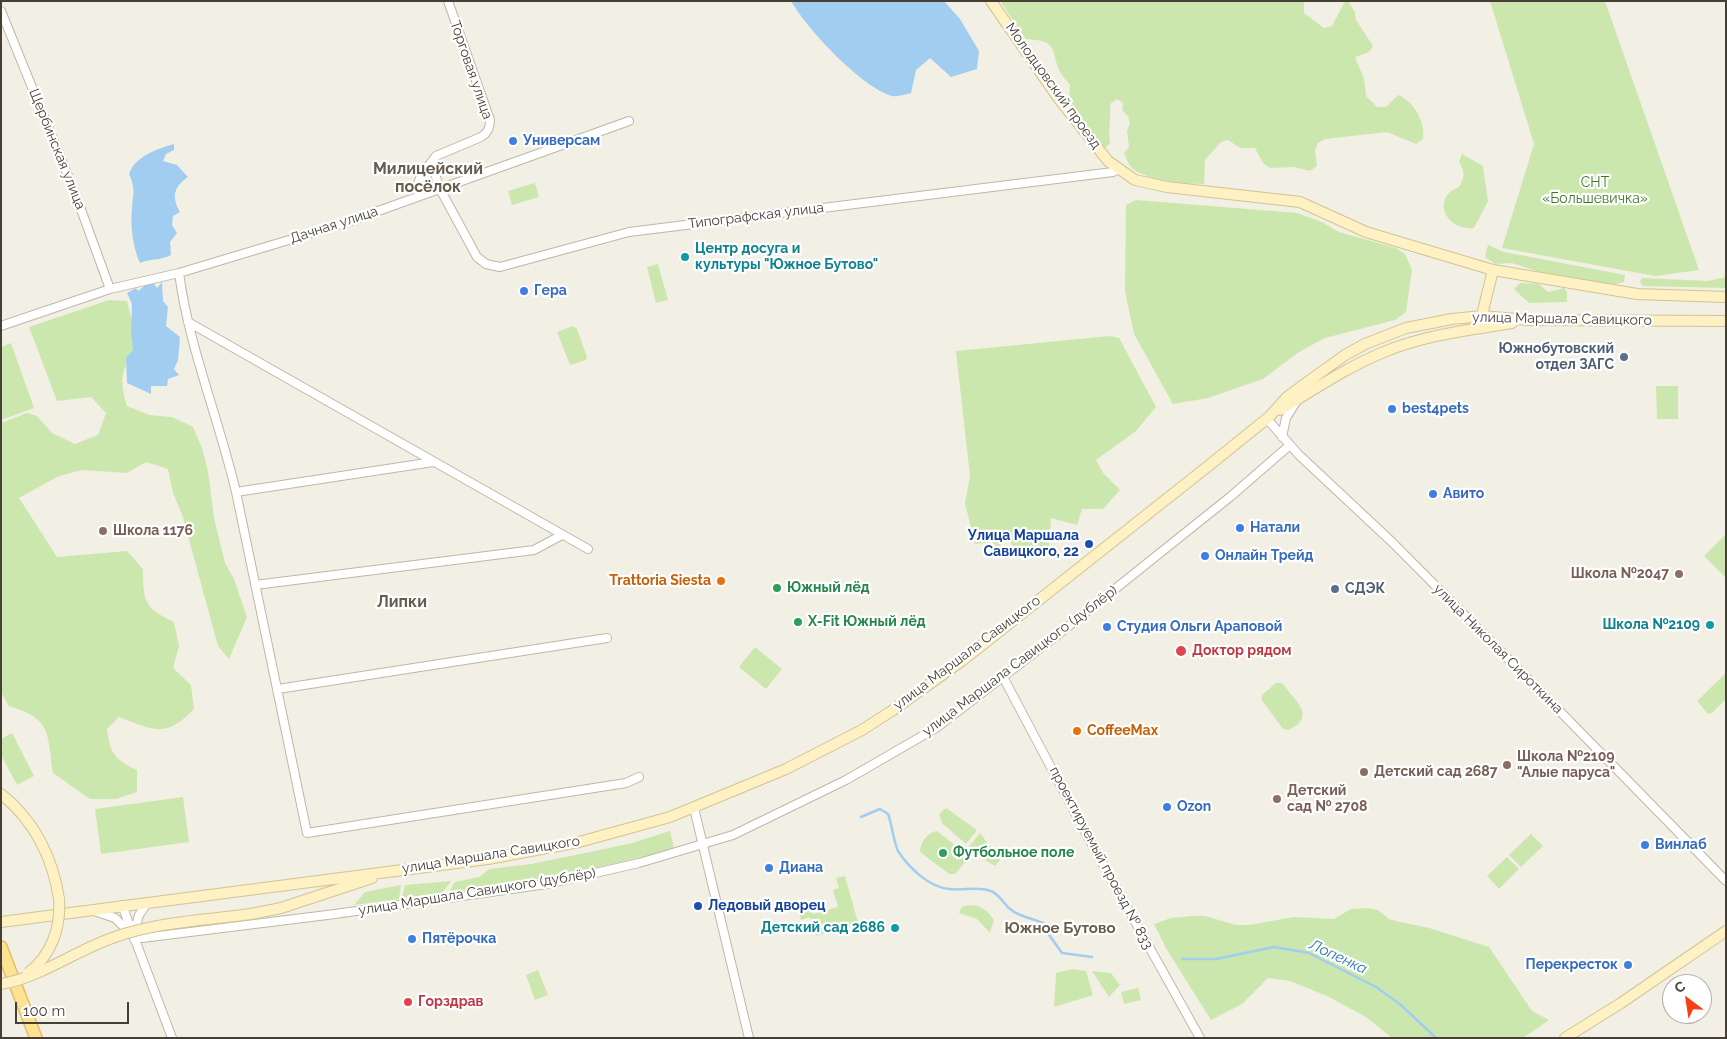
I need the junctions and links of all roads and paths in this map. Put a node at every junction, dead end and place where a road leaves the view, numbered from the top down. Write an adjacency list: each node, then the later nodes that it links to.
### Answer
1 (448, 1): 5 (street, Торговая улица)
2 (991, 1): 6 (street, Молодцовский проезд)
3 (1, 11): 11 (street, Щербинская улица)
4 (629, 121): 7 (street, Дачная улица)
5 (432, 165): 7 (street); 8 (street, Торговая улица)
6 (1118, 169): 7 (street, Типографская улица); 9 (street, Молодцовский проезд)
7 (440, 189): 8 (street, Дачная улица)
8 (419, 196): 10 (street, Дачная улица)
9 (1493, 270): 12 (street, Молодцовский проезд); 13 (street)
10 (178, 273): 11 (street, Дачная улица); 15 (street)
11 (110, 289): 17 (street, Дачная улица)
12 (1726, 297)
13 (1482, 316): 14 (street, улица Маршала Савицкого); 18 (street); 20 (street, улица Маршала Савицкого)
14 (1528, 320): 16 (street, улица Маршала Савицкого); 18 (street)
15 (188, 322): 23 (street); 24 (street)
16 (1726, 322)
17 (1, 326)
18 (1479, 328): 19 (street)
19 (1298, 399): 20 (street); 21 (street)
20 (1268, 418): 21 (street, улица Николая Сироткина); 33 (street, улица Маршала Савицкого)
21 (1282, 437): 22 (street, улица Николая Сироткина)
22 (1290, 445): 29 (street, улица Маршала Савицкого (дублёр)); 36 (street, улица Николая Сироткина)
23 (433, 462): 24 (street); 25 (street)
24 (236, 492): 27 (street)
25 (562, 535): 26 (street); 27 (street)
26 (588, 549)
27 (255, 585): 30 (street)
28 (607, 638): 30 (street)
29 (1003, 677): 34 (street, улица Маршала Савицкого (дублёр)); 49 (street, проектируемый проезд № 833)
30 (278, 689): 31 (street)
31 (639, 777)
32 (1, 794): 44 (street, bridge)
33 (694, 808): 34 (street); 35 (street, улица Маршала Савицкого)
34 (703, 845): 42 (street, улица Маршала Савицкого (дублёр)); 48 (street)
35 (394, 871): 37 (street, улица Маршала Савицкого); 44 (street, bridge)
36 (1726, 881)
37 (148, 902): 38 (street, улица Маршала Савицкого); 42 (street)
38 (122, 905): 39 (street, улица Маршала Савицкого); 42 (street)
39 (89, 910): 40 (street, улица Маршала Савицкого); 42 (street)
40 (1, 922)
41 (1726, 930): 50 (street)
42 (134, 938): 47 (street)
43 (1, 947): 46 (main road)
44 (19, 979): 45 (street, bridge)
45 (1, 984)
46 (35, 1035)
47 (172, 1038)
48 (749, 1038)
49 (1200, 1038)
50 (1565, 1038)

